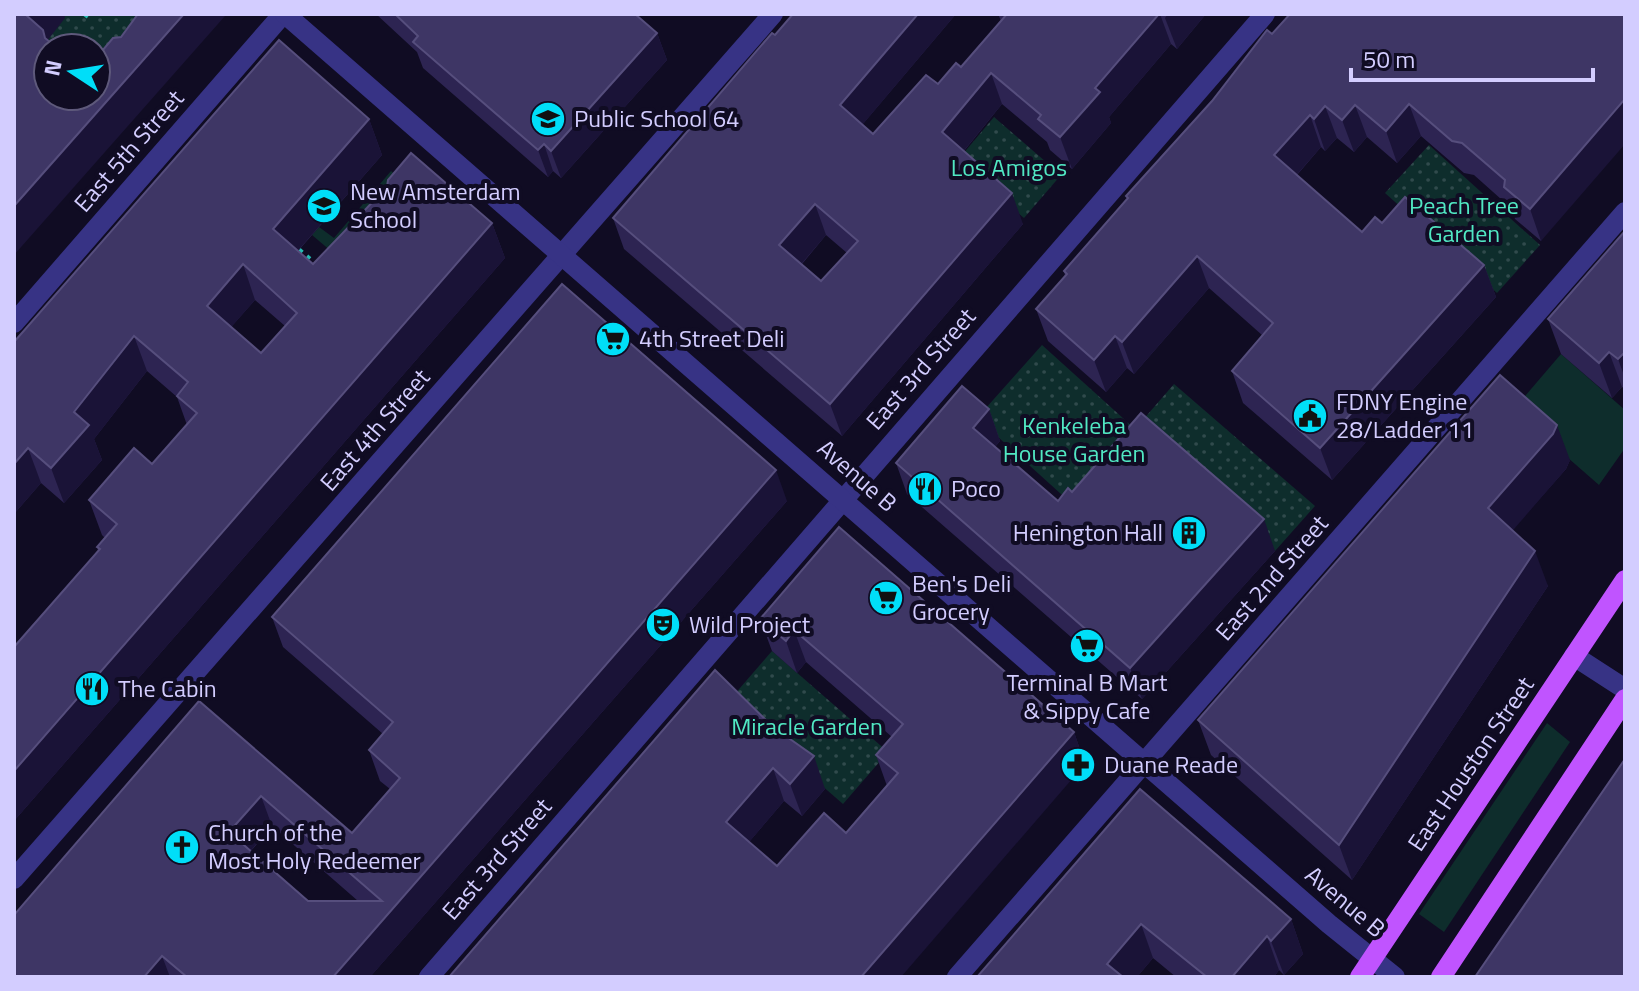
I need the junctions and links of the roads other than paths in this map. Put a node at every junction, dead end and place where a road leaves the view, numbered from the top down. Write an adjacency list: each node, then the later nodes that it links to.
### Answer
1 (284, 14): 5 (street, Avenue B); 6 (street, East 5th Street)
2 (773, 14): 5 (street, East 4th Street)
3 (1265, 14): 7 (street, East 3rd Street)
4 (1625, 212): 12 (street, East 2nd Street)
5 (563, 256): 7 (street, Avenue B); 13 (street, East 4th Street)
6 (14, 323)
7 (844, 499): 12 (street, Avenue B); 15 (street, East 3rd Street)
8 (1625, 580): 9 (main road, East Houston Street)
9 (1574, 656): 10 (street); 14 (main road, East Houston Street)
10 (1625, 689)
11 (1625, 699): 19 (main road)
12 (1145, 763): 14 (street, Avenue B); 16 (street, East 2nd Street)
13 (14, 879)
14 (1372, 959): 17 (main road, East Houston Street); 18 (street, Avenue B)
15 (429, 977)
16 (957, 977)
17 (1360, 977)
18 (1395, 977)
19 (1441, 977)

